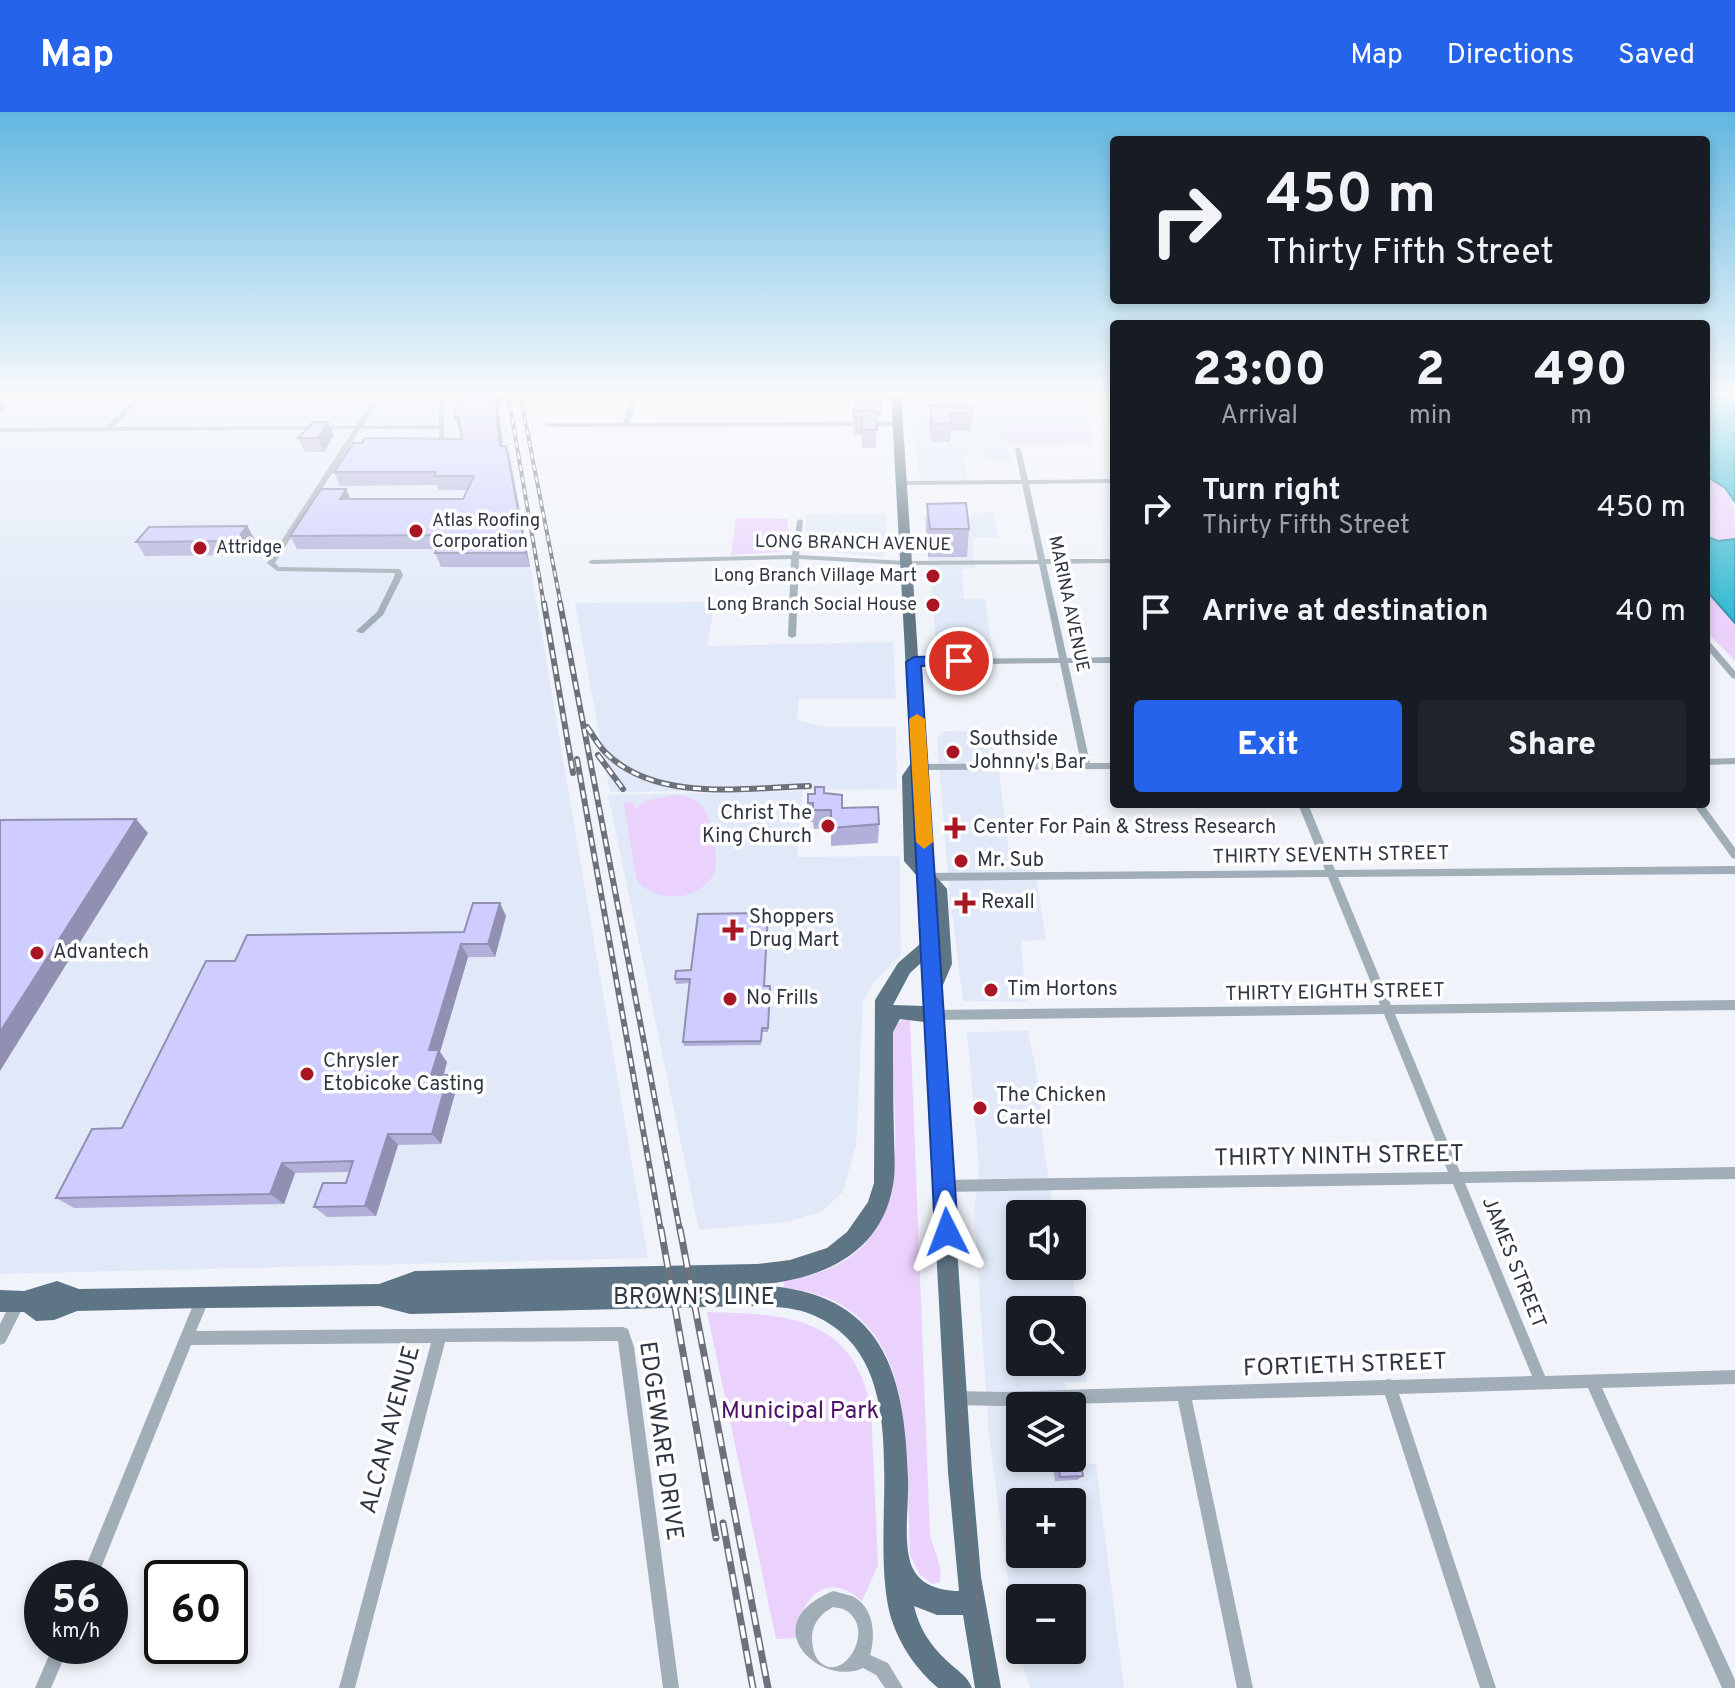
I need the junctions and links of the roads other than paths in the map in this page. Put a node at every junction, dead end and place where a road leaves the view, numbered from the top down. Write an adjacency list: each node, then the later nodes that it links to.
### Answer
1 (332, 468): 13 (street)
2 (900, 468): 6 (main road)
3 (1022, 468): 4 (street, MARINA AVENUE)
4 (1025, 481): 5 (street); 6 (street); 11 (street, MARINA AVENUE)
5 (1110, 481)
6 (901, 483): 12 (main road)
7 (800, 521): 8 (street)
8 (795, 557): 10 (street, LONG BRANCH AVENUE); 12 (street, LONG BRANCH AVENUE); 14 (street)
9 (1110, 561): 11 (street, LONG BRANCH AVENUE)
10 (592, 562)
11 (1043, 562): 12 (street, LONG BRANCH AVENUE); 18 (street, MARINA AVENUE)
12 (907, 563): 20 (main road)
13 (360, 631)
14 (792, 636)
15 (1710, 647): 17 (street)
16 (1710, 655): 17 (street)
17 (1717, 655): 21 (street)
18 (1062, 660): 19 (street); 20 (street); 25 (street, MARINA AVENUE)
19 (1110, 660)
20 (914, 662): 23 (main road)
21 (1735, 676)
22 (1735, 761): 24 (street)
23 (920, 762): 25 (street); 32 (main road)
24 (1710, 762)
25 (1086, 766): 26 (street)
26 (1110, 766)
27 (1305, 808): 31 (street, JAMES STREET)
28 (1701, 808): 29 (street)
29 (1735, 855)
30 (1735, 870): 31 (street, THIRTY SEVENTH STREET)
31 (1332, 873): 32 (street, THIRTY SEVENTH STREET); 36 (street, JAMES STREET)
32 (926, 877): 33 (main road); 34 (main road)
33 (930, 946): 34 (main road); 38 (main road, BROWN'S LINE)
34 (933, 992): 37 (main road)
35 (1735, 1005): 36 (street, THIRTY EIGHTH STREET)
36 (1388, 1010): 37 (street, THIRTY EIGHTH STREET); 40 (street, JAMES STREET)
37 (934, 1015): 38 (main road); 41 (main road)
38 (883, 1039): 42 (main road, BROWN'S LINE)
39 (1735, 1173): 40 (street, THIRTY NINTH STREET)
40 (1457, 1178): 41 (street, THIRTY NINTH STREET); 49 (street, JAMES STREET)
41 (944, 1186): 53 (main road)
42 (714, 1286): 43 (main road, BROWN'S LINE); 55 (main road, BROWN'S LINE)
43 (203, 1297): 44 (main road, BROWN'S LINE); 47 (street)
44 (16, 1301): 46 (street)
45 (440, 1336): 47 (street, ALCAN AVENUE); 61 (street, ALCAN AVENUE); 62 (street, EDGEWARE DRIVE)
46 (0, 1338)
47 (187, 1338): 54 (street)
48 (1735, 1377): 50 (street, FORTIETH STREET)
49 (1541, 1382): 50 (street, FORTIETH STREET); 51 (street, FORTIETH STREET)
50 (1592, 1382): 67 (street)
51 (1389, 1386): 52 (street, FORTIETH STREET); 66 (street)
52 (1183, 1393): 53 (street, FORTIETH STREET); 65 (street)
53 (956, 1398): 56 (main road)
54 (96, 1560)
55 (897, 1563): 56 (main road); 63 (main road, BROWN'S LINE)
56 (973, 1602): 64 (main road)
57 (861, 1659): 57 (street); 59 (street)
58 (53, 1664): 60 (street)
59 (894, 1687)
60 (43, 1688)
61 (347, 1688)
62 (671, 1688)
63 (959, 1688)
64 (988, 1688)
65 (1245, 1688)
66 (1488, 1688)
67 (1730, 1688)

